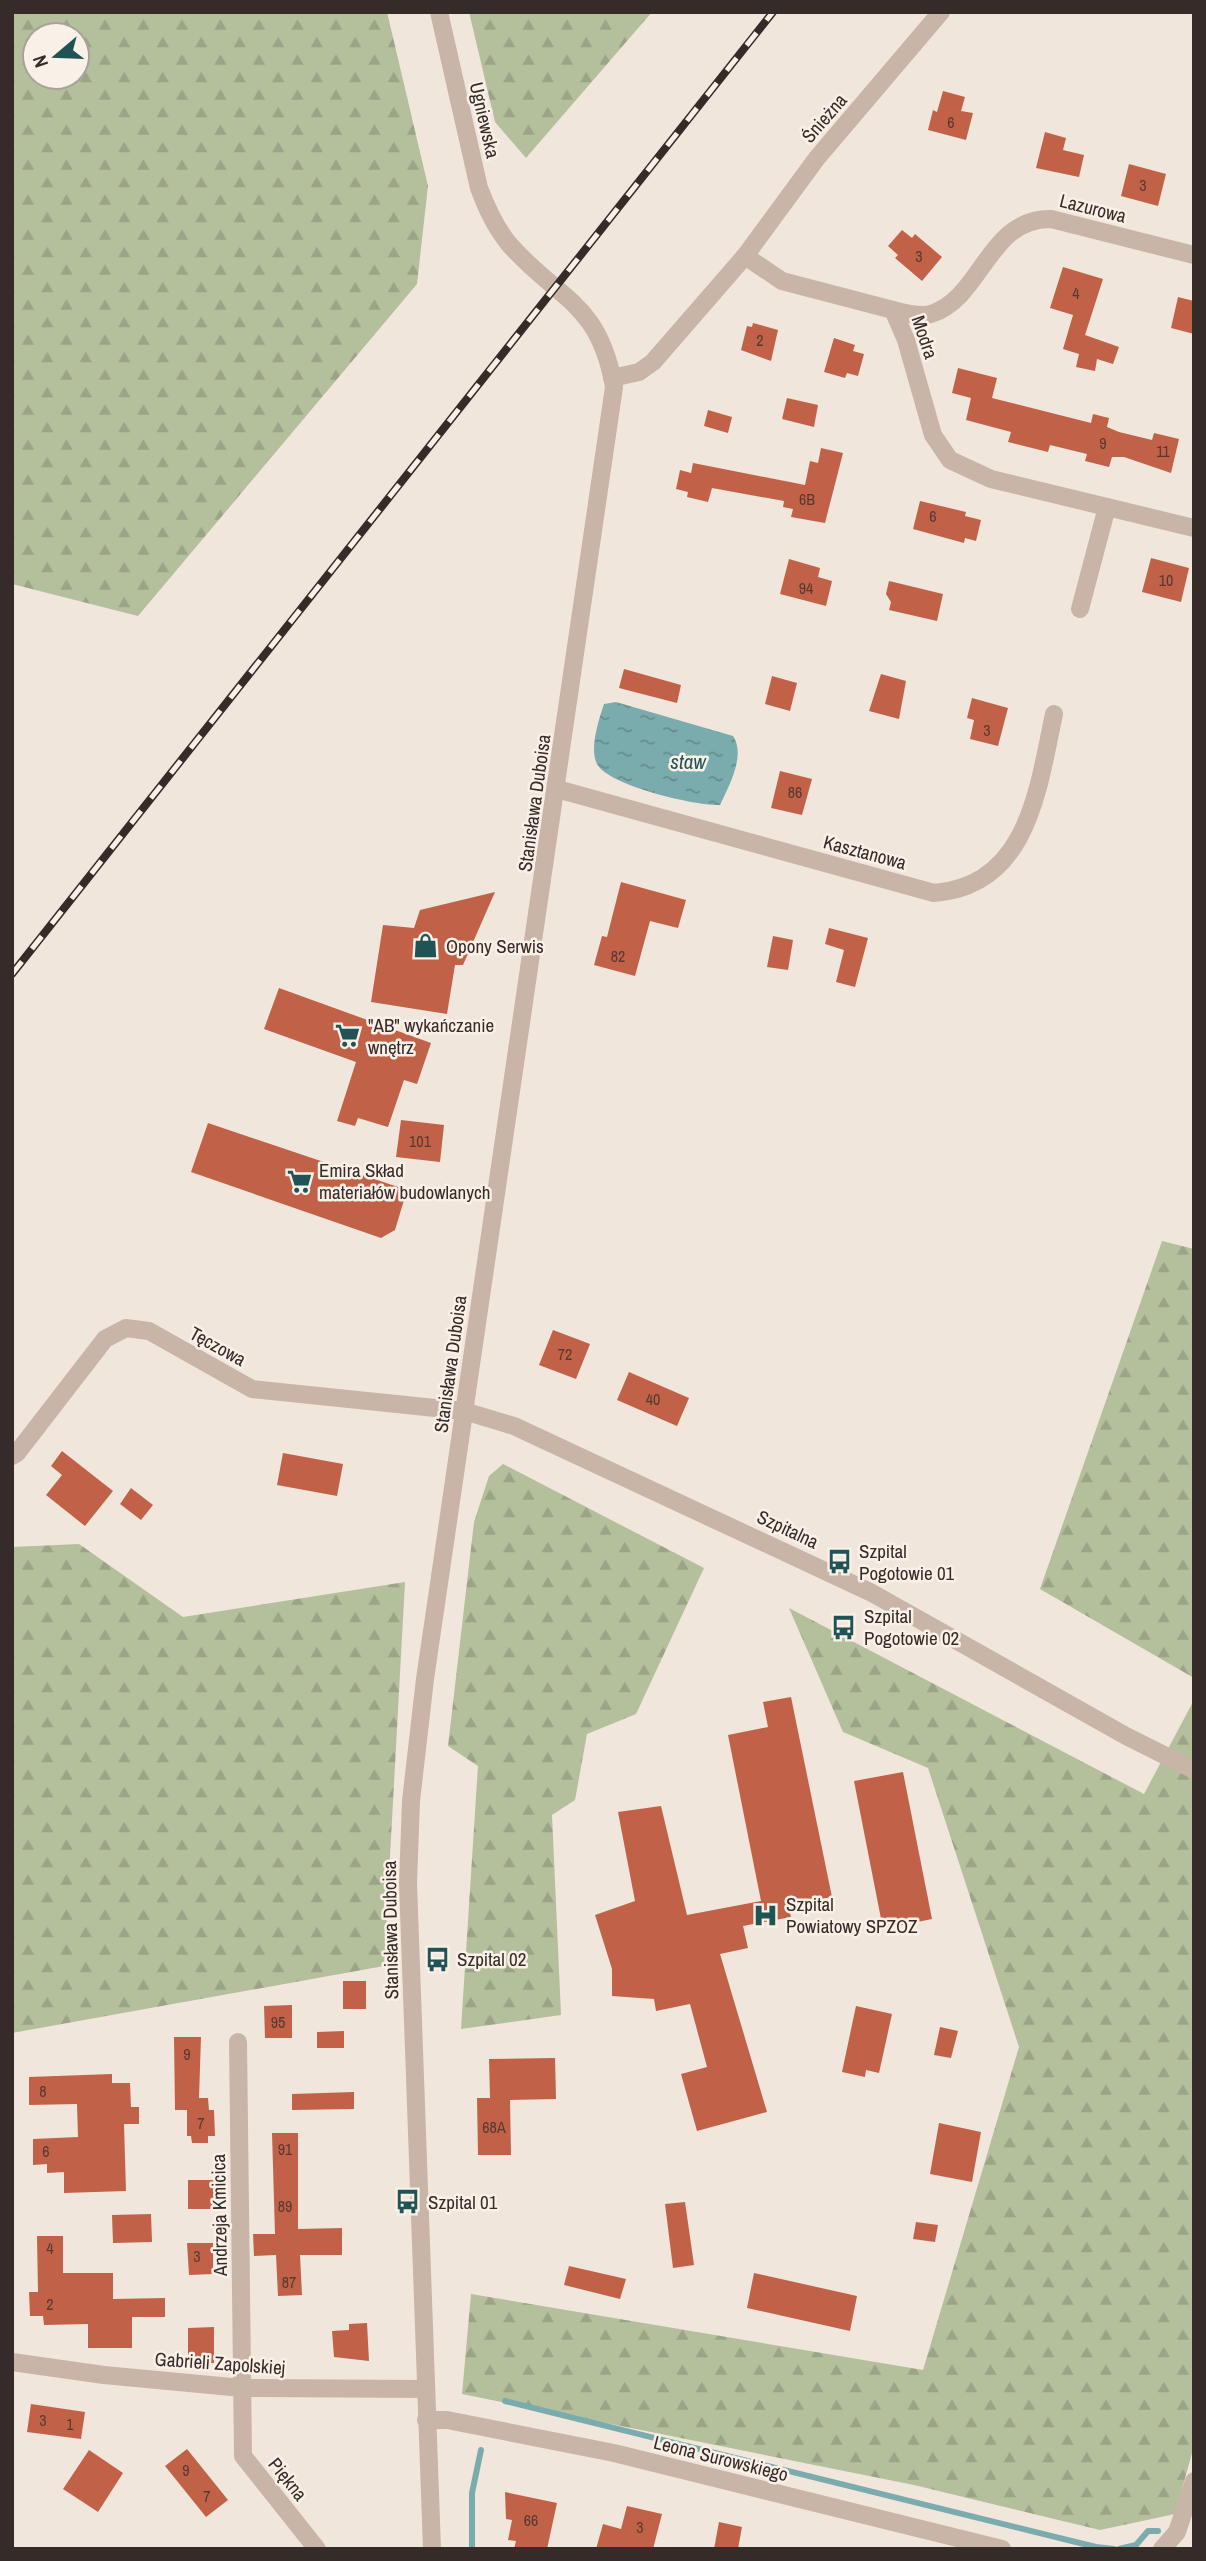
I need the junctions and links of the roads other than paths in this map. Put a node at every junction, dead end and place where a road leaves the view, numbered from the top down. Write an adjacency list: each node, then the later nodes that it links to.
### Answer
1 (439, 12): 3 (street, Ugniewska)
2 (941, 12): 5 (street, Śnieżna)
3 (501, 233): 7 (street, Stanisława Duboisa)
4 (1194, 255): 6 (street, Lazurowa)
5 (745, 256): 6 (street, Modra); 7 (street)
6 (893, 310): 8 (street, Modra)
7 (612, 378): 12 (street, Stanisława Duboisa)
8 (1107, 507): 9 (street, Modra); 10 (street)
9 (1194, 528)
10 (1080, 609)
11 (1054, 714): 12 (street, Kasztanowa)
12 (557, 789): 13 (street, Stanisława Duboisa)
13 (464, 1411): 14 (street, Tęczowa); 15 (street, Szpitalna); 19 (street, Stanisława Duboisa)
14 (12, 1456)
15 (1194, 1770)
16 (238, 2042): 18 (street, Andrzeja Kmicica)
17 (12, 2362): 18 (street, Gabrieli Zapolskiej)
18 (242, 2388): 19 (street, Gabrieli Zapolskiej); 22 (street, Piękna)
19 (426, 2389): 20 (street, Stanisława Duboisa)
20 (426, 2420): 23 (street, Stanisława Duboisa); 24 (street, Leona Surowskiego)
21 (1194, 2482): 25 (street)
22 (317, 2549)
23 (432, 2549)
24 (1002, 2549)
25 (1162, 2549)

